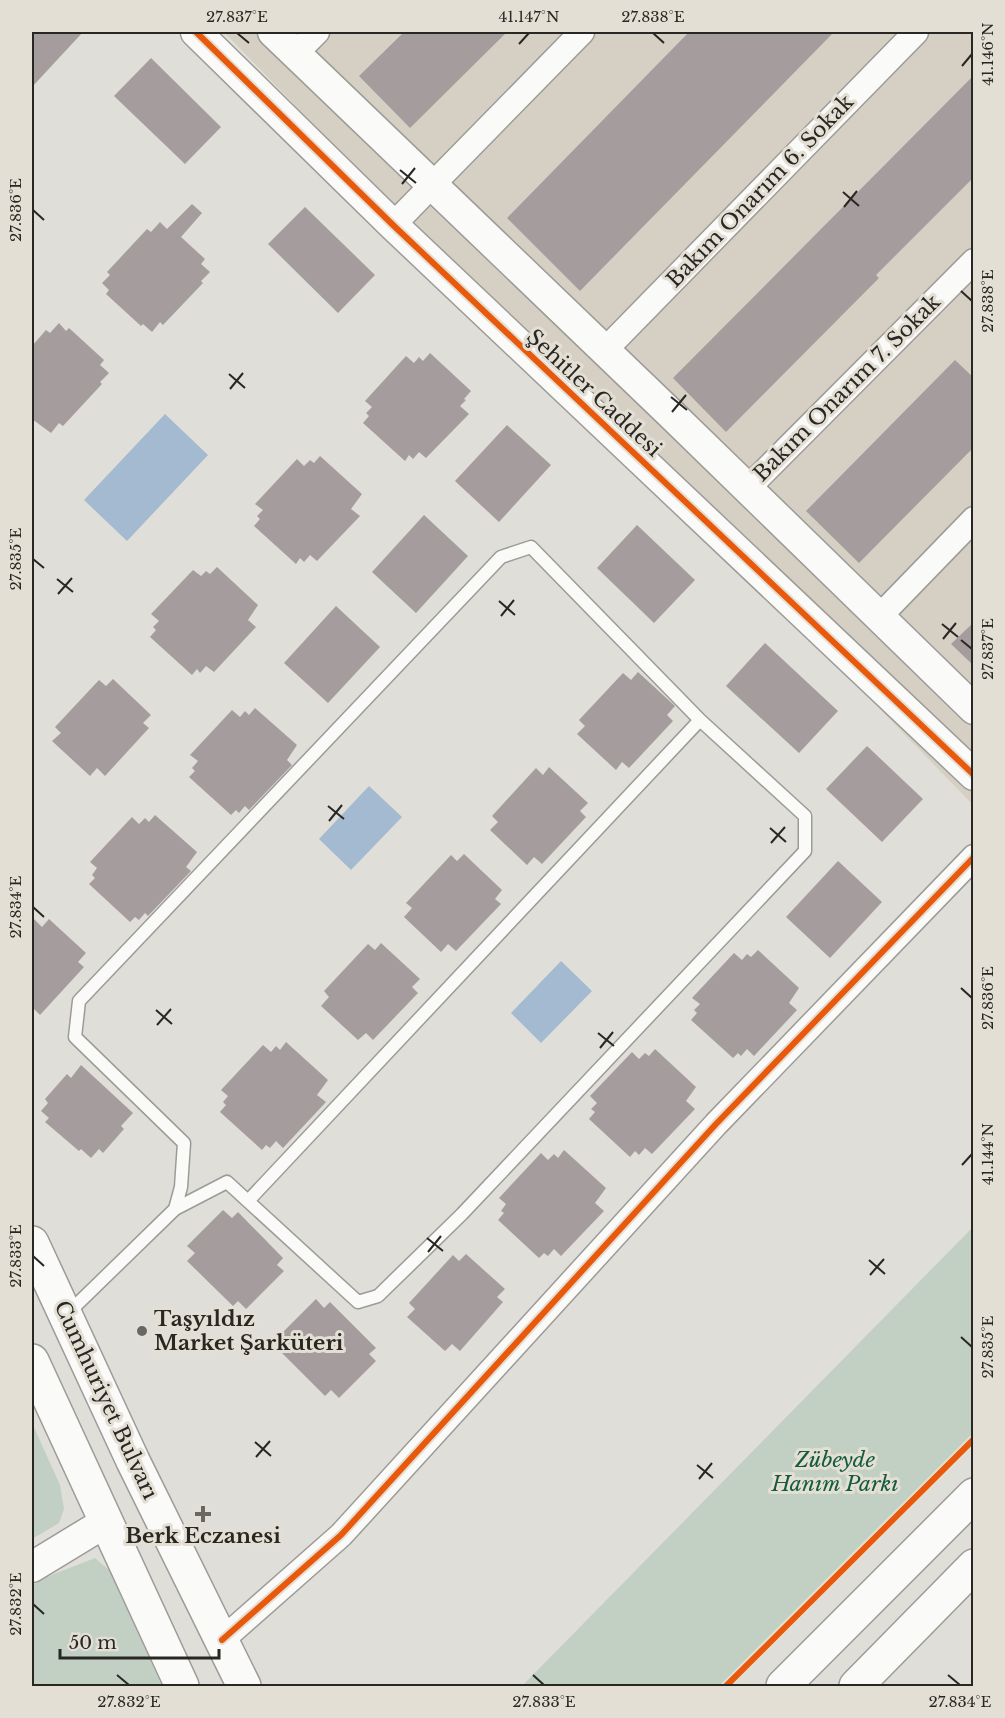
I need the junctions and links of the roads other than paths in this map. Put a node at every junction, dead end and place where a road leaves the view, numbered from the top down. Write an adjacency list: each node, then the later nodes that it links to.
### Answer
1 (196, 32): 8 (street, Şehitler Caddesi)
2 (273, 32): 6 (street, Şehitler Caddesi)
3 (317, 32): 6 (street)
4 (582, 32): 7 (street)
5 (916, 32): 10 (street, Bakım Onarım 6. Sokak)
6 (296, 53): 7 (street, Şehitler Caddesi)
7 (432, 184): 8 (street); 10 (street, Şehitler Caddesi)
8 (393, 225): 16 (street, Şehitler Caddesi)
9 (974, 261): 11 (street, Bakım Onarım 7. Sokak)
10 (604, 350): 11 (street, Şehitler Caddesi)
11 (747, 489): 13 (street, Şehitler Caddesi)
12 (974, 519): 13 (street)
13 (879, 617): 14 (street, Şehitler Caddesi)
14 (974, 709)
15 (699, 720): 18 (lane); 18 (lane); 19 (lane)
16 (974, 775)
17 (974, 857): 27 (street)
18 (248, 1201): 19 (lane)
19 (175, 1209): 21 (lane)
20 (32, 1243): 21 (main road, Cumhuriyet Bulvarı)
21 (65, 1316): 27 (main road, Cumhuriyet Bulvarı)
22 (32, 1361): 24 (main road)
23 (974, 1496): 30 (main road)
24 (106, 1522): 26 (street); 28 (main road)
25 (974, 1566): 31 (main road)
26 (32, 1567)
27 (222, 1640): 29 (main road, Cumhuriyet Bulvarı)
28 (182, 1686)
29 (244, 1686)
30 (783, 1686)
31 (856, 1686)

